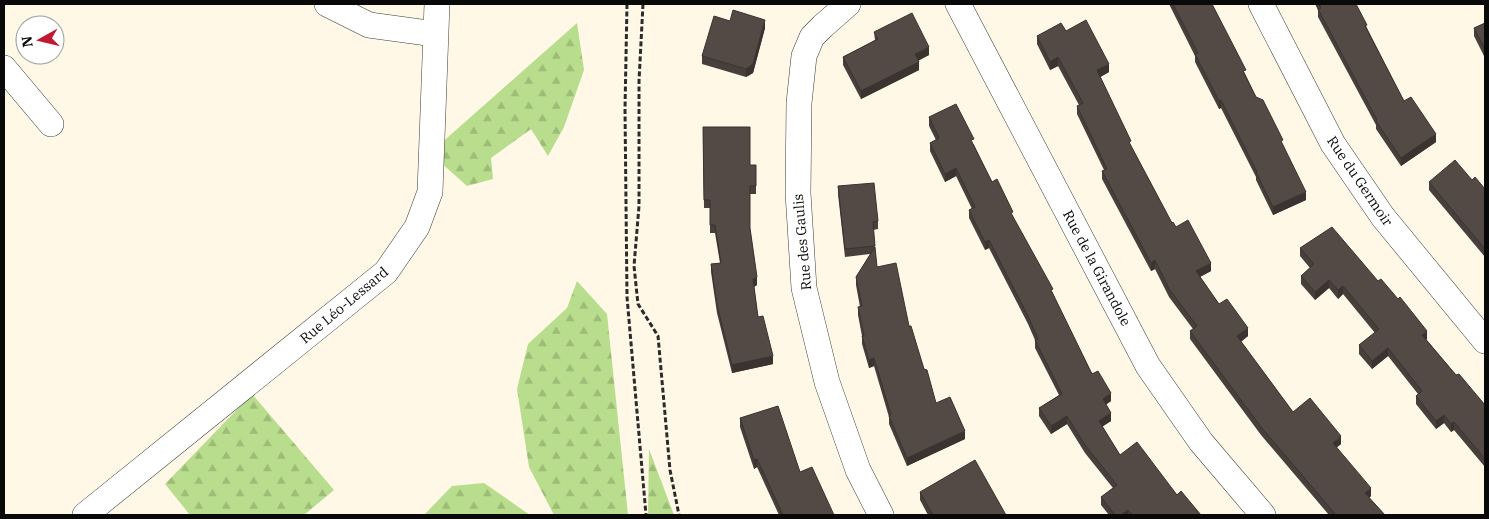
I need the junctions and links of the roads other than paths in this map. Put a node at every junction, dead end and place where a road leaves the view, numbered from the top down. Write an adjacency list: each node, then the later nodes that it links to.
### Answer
1 (327, 4): 6 (street)
2 (437, 4): 6 (street, Rue Léo-Lessard)
3 (848, 4): 11 (street, Rue des Gaulis)
4 (958, 4): 12 (street, Rue de la Girandole)
5 (1261, 4): 9 (street, Rue du Germoir)
6 (435, 34): 10 (street, Rue Léo-Lessard)
7 (4, 68): 8 (street)
8 (52, 124)
9 (1485, 341)
10 (86, 515)
11 (880, 515)
12 (1263, 515)

